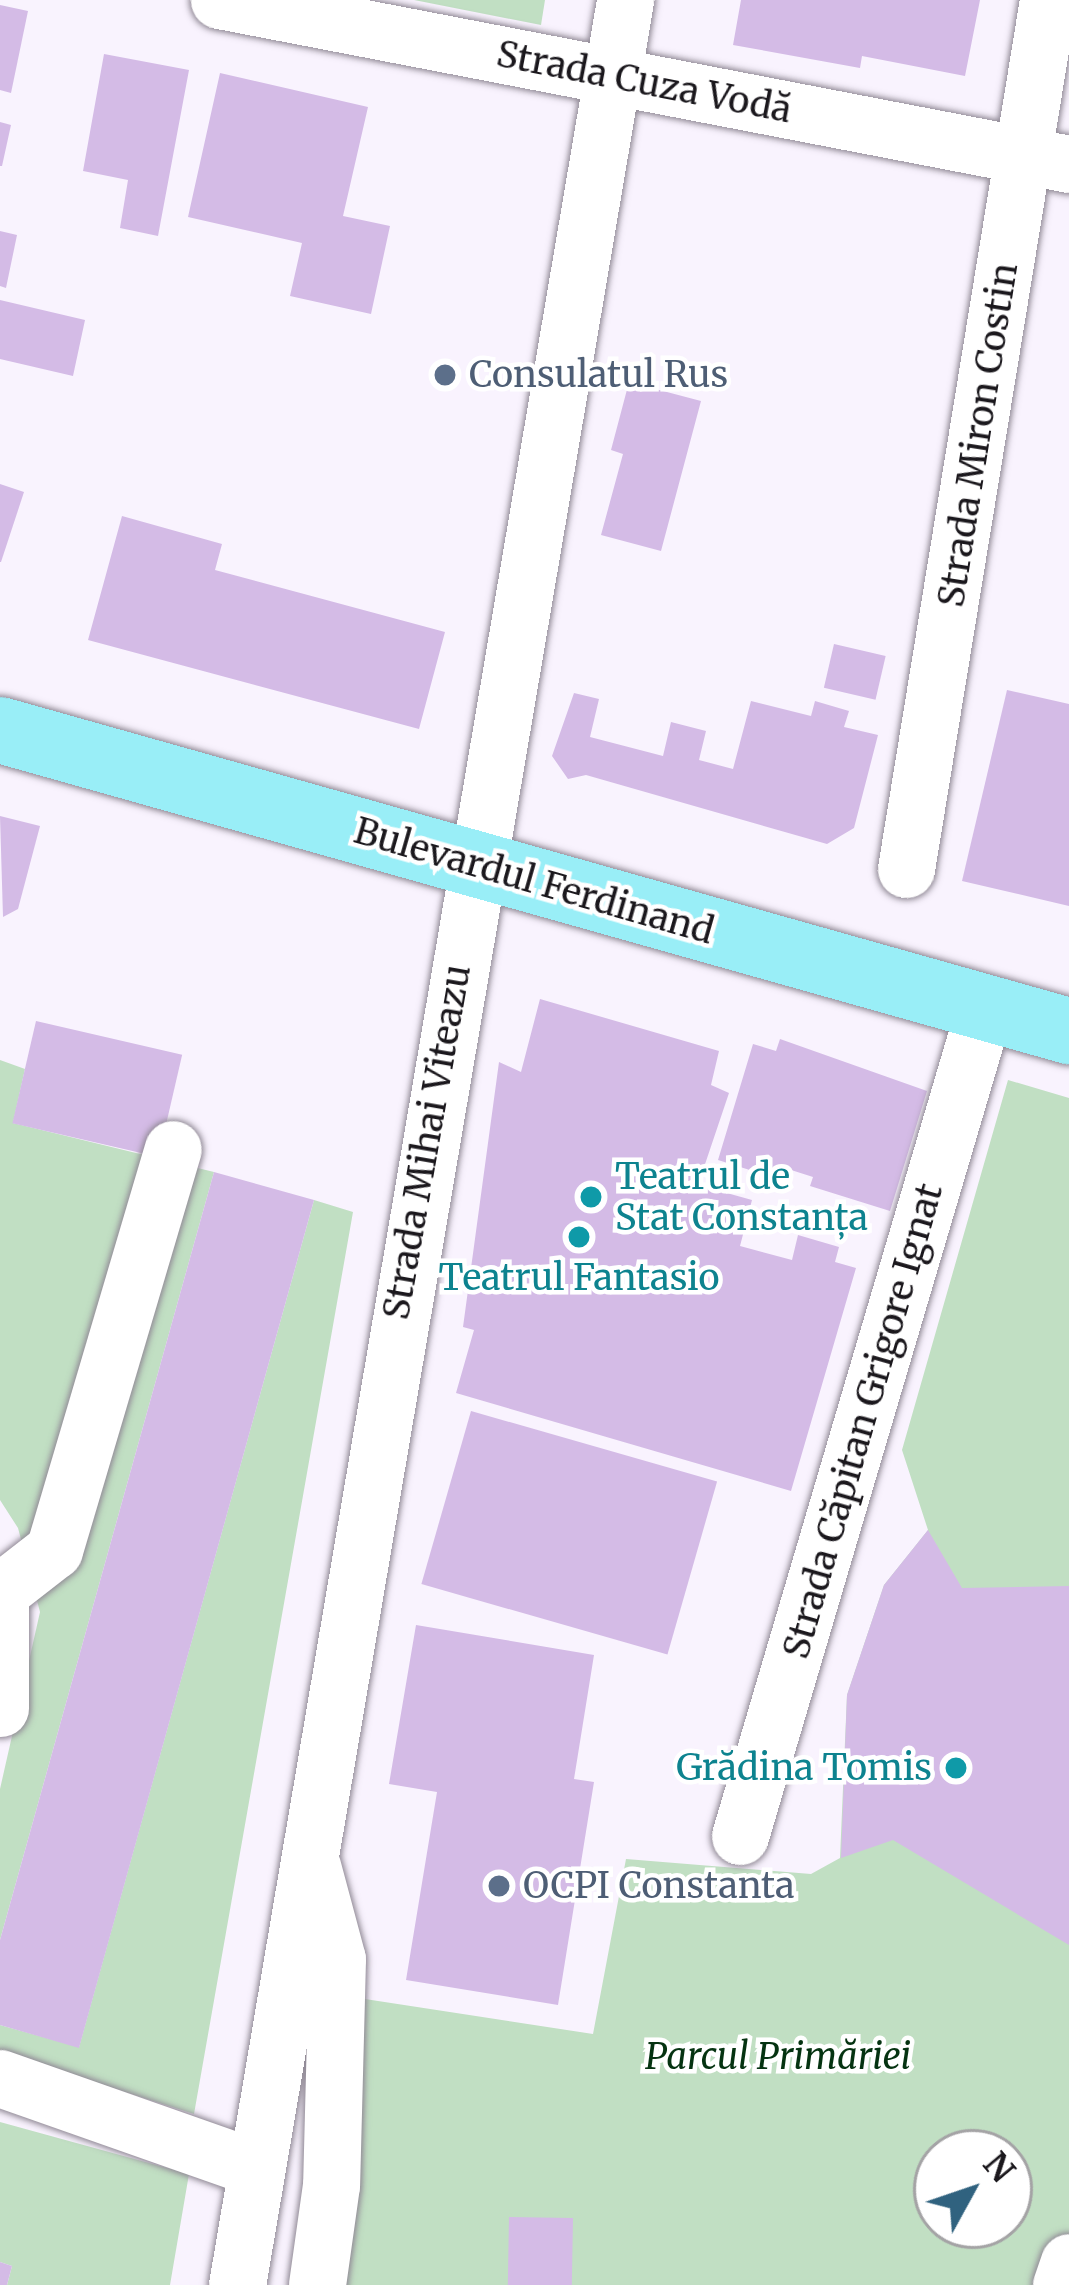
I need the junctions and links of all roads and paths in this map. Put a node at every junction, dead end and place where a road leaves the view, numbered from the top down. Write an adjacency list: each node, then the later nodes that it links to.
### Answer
1 (625, 0): 4 (street, Strada Mihai Viteazu)
2 (1048, 0): 5 (street, Strada Miron Costin)
3 (241, 2): 4 (street, Strada Cuza Vodă)
4 (612, 76): 5 (street, Strada Cuza Vodă); 7 (street, Strada Mihai Viteazu)
5 (1047, 159): 8 (street, Strada Miron Costin)
6 (0, 730): 7 (main road, Bulevardul Ferdinand)
7 (475, 864): 9 (main road, Bulevardul Ferdinand); 15 (street, Strada Mihai Viteazu)
8 (906, 869)
9 (985, 1007): 10 (main road, Bulevardul Ferdinand); 14 (street, Strada Căpitan Grigore Ignat)
10 (1069, 1031)
11 (173, 1149): 12 (street)
12 (0, 1592): 13 (street)
13 (0, 1708)
14 (740, 1835)
15 (307, 1850): 17 (street, Strada Mihai Viteazu); 19 (street)
16 (0, 2078): 17 (street)
17 (256, 2168): 18 (street, Strada Mihai Viteazu)
18 (237, 2285)
19 (317, 2285)

